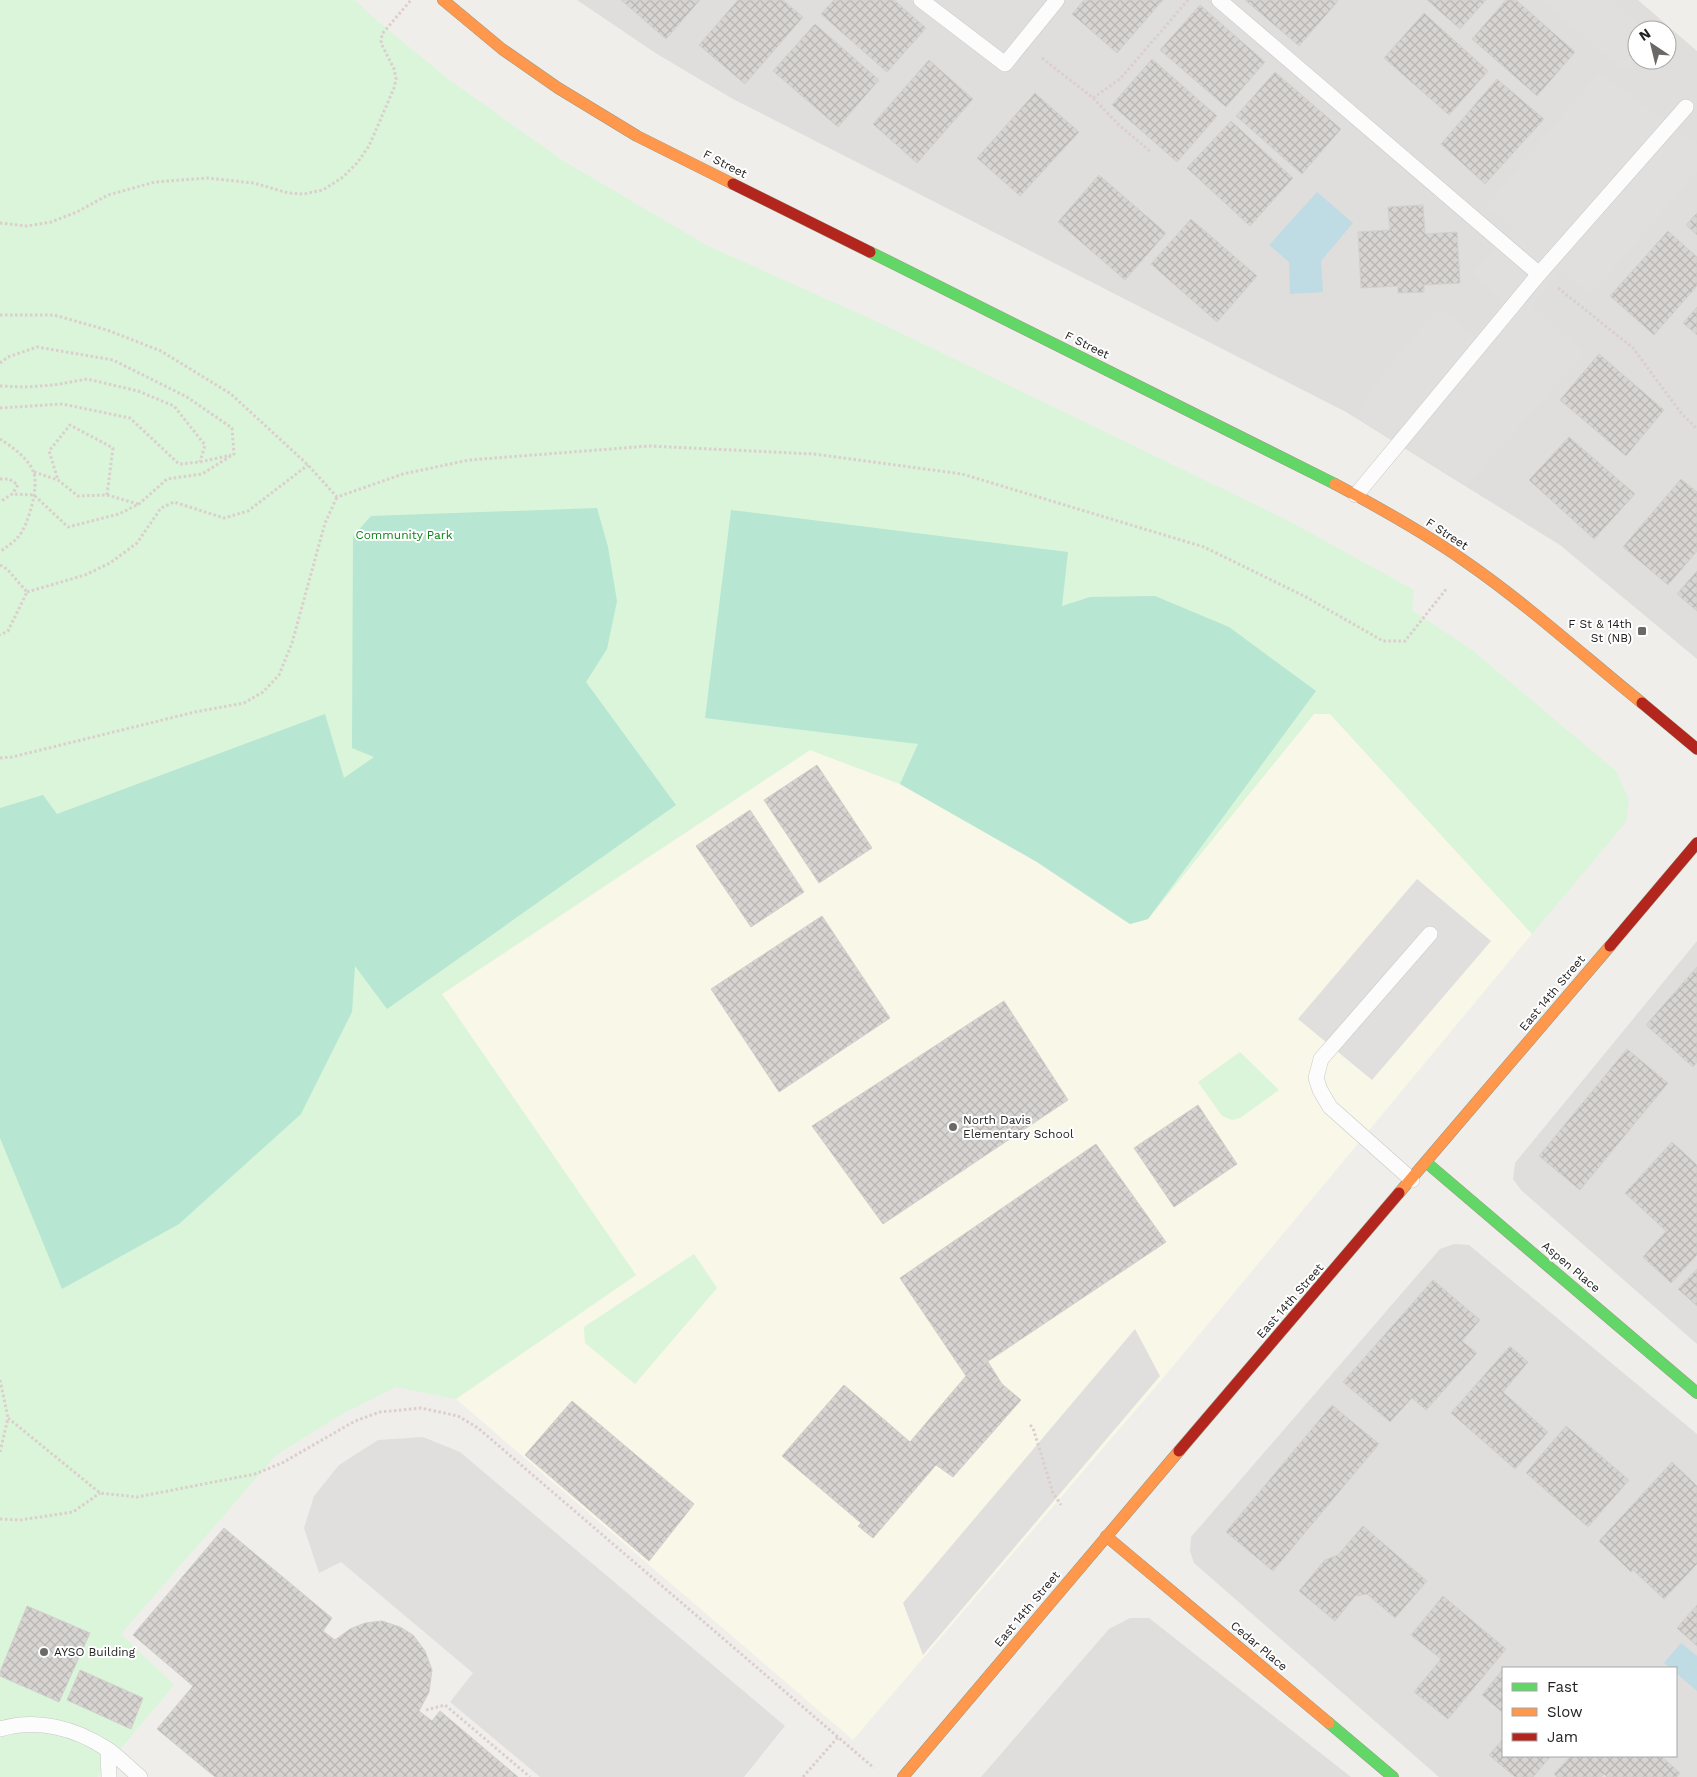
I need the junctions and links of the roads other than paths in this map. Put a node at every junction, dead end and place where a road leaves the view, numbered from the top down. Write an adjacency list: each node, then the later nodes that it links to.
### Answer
1 (443, 0): 7 (street, F Street)
2 (921, 0): 3 (lane)
3 (1057, 0)
4 (1219, 0): 6 (lane)
5 (1686, 106): 6 (lane)
6 (1539, 274): 7 (lane)
7 (1356, 495): 8 (street, F Street)
8 (1697, 750)
9 (1697, 843): 11 (street, East 14th Street)
10 (1430, 934): 12 (lane)
11 (1427, 1163): 12 (street, East 14th Street); 13 (street, Aspen Place)
12 (1412, 1180): 14 (street, East 14th Street)
13 (1697, 1393)
14 (1106, 1536): 19 (street, East 14th Street); 20 (street, Cedar Place)
15 (0, 1729): 16 (lane)
16 (108, 1750): 17 (lane); 18 (lane)
17 (109, 1777)
18 (140, 1777)
19 (903, 1777)
20 (1393, 1777)

